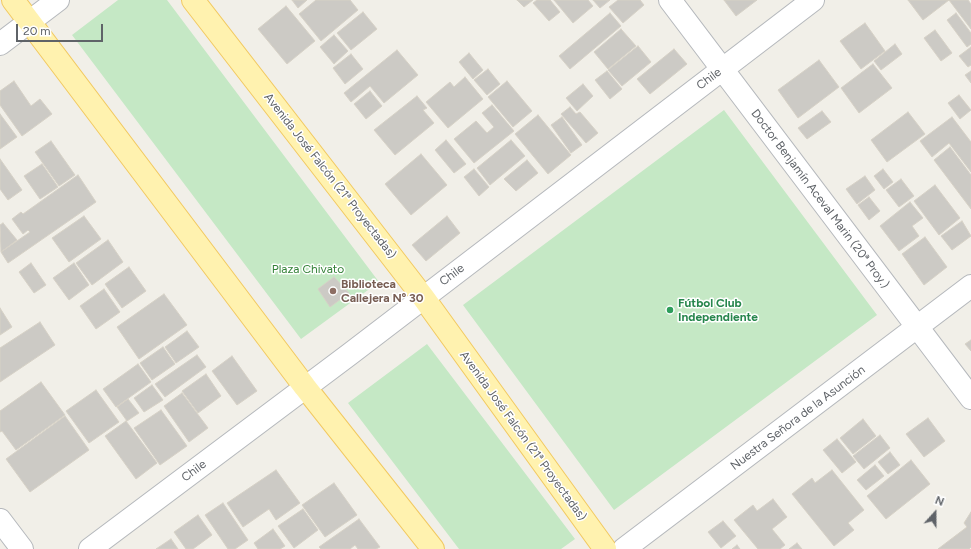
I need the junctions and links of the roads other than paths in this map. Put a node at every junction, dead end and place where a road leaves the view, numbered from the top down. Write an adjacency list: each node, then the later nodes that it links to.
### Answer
1 (13, 0): 6 (main road)
2 (58, 0): 6 (street)
3 (193, 0): 10 (main road, Avenida José Falcón (21ª Proyectadas))
4 (670, 0): 8 (street, Doctor Benjamín Aceval Marin (20ª Proy.))
5 (813, 0): 8 (street, Chile)
6 (30, 22): 7 (street); 12 (main road)
7 (0, 44)
8 (722, 69): 10 (street, Chile); 11 (street, Doctor Benjamín Aceval Marin (20ª Proy.))
9 (971, 286): 11 (street, Nuestra Señora de la Asunción)
10 (423, 297): 12 (street, Chile); 18 (main road, Avenida José Falcón (21ª Proyectadas))
11 (917, 327): 13 (street, Doctor Benjamín Aceval Marin (20ª Proy.)); 19 (street, Nuestra Señora de la Asunción)
12 (305, 387): 16 (street, Chile); 17 (main road)
13 (971, 398)
14 (0, 520): 15 (street)
15 (22, 549)
16 (90, 549)
17 (433, 549)
18 (605, 549)
19 (624, 549)

